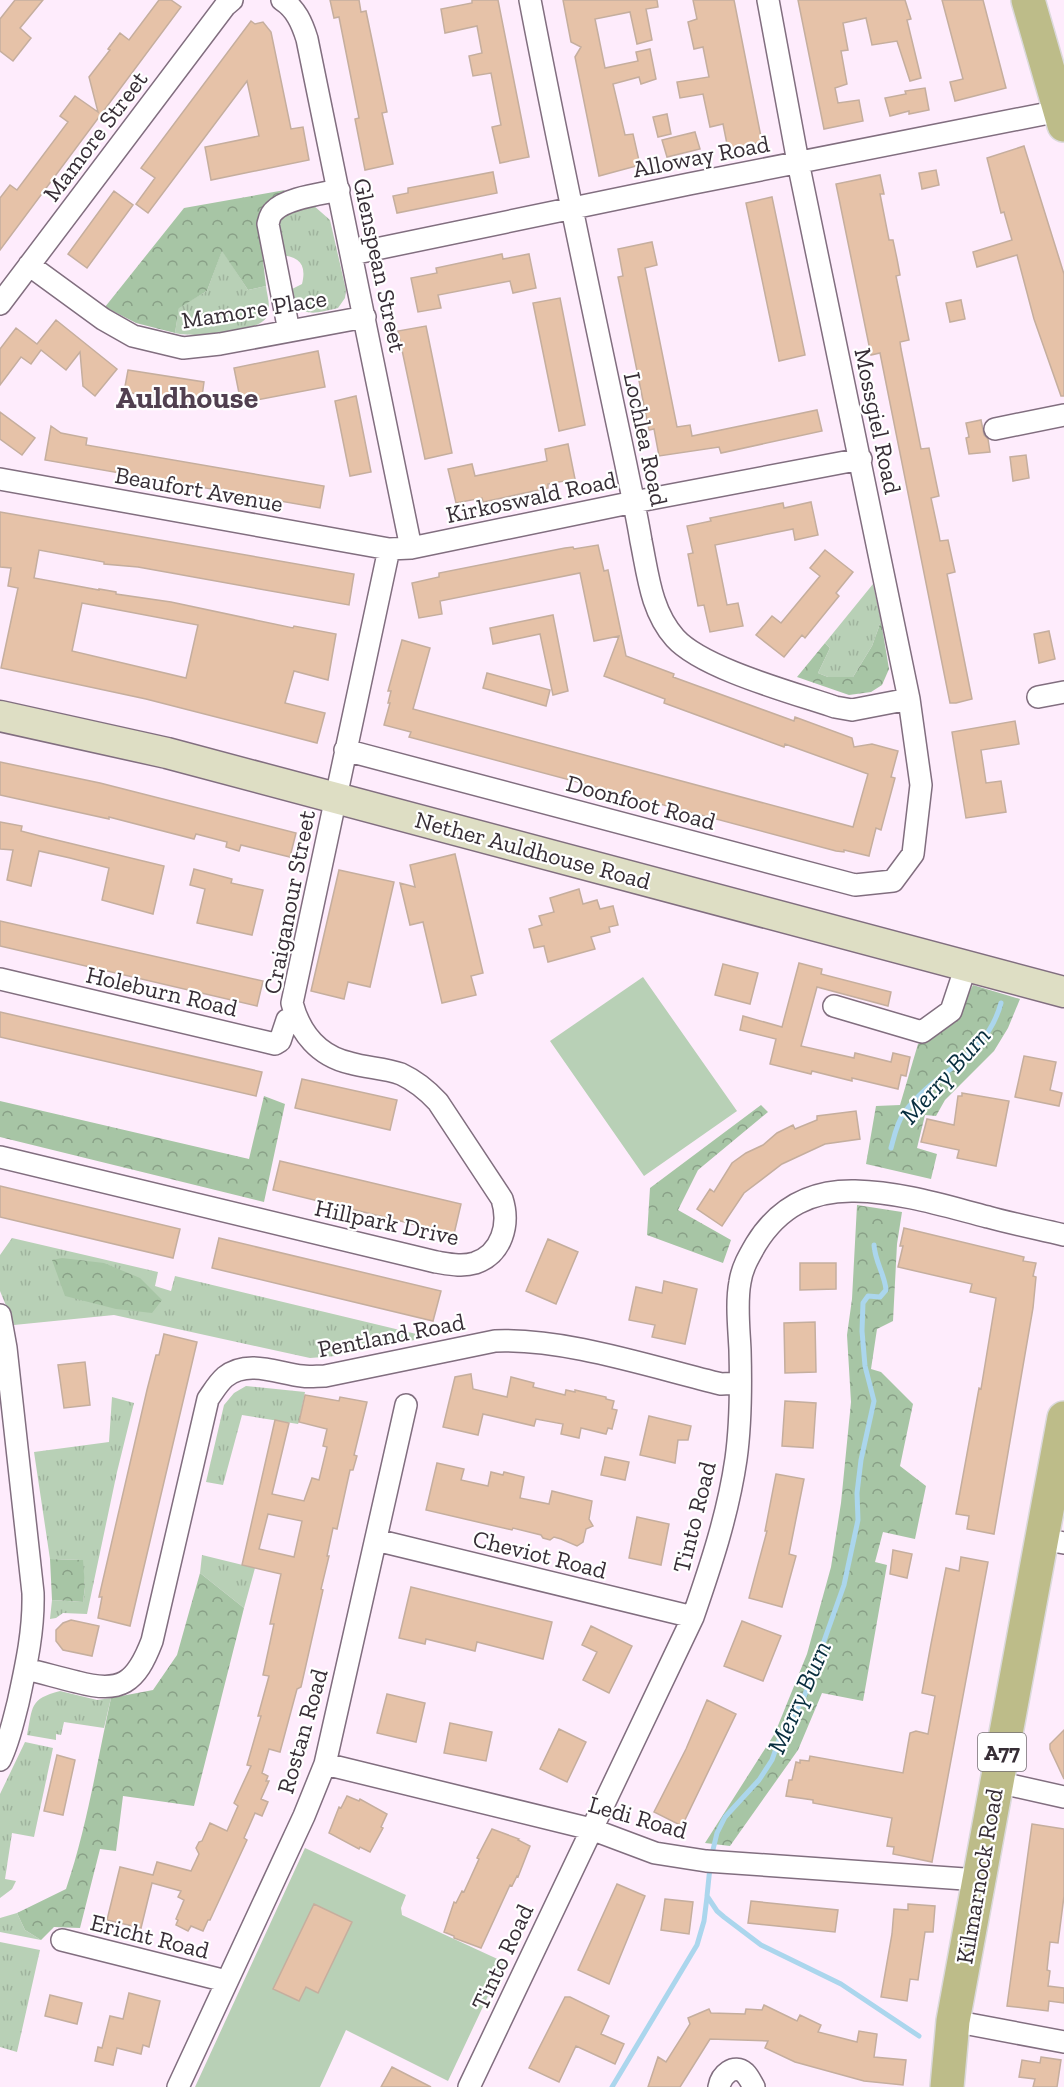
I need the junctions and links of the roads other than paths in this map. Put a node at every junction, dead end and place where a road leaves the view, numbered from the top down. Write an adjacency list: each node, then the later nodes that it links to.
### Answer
1 (232, 0): 11 (street, Mamore Street)
2 (282, 0): 8 (street, Glenspean Street)
3 (530, 0): 9 (street, Lochlea Road)
4 (768, 0): 7 (street, Mossgiel Road)
5 (1028, 0): 6 (main road)
6 (1062, 115): 7 (street, Alloway Road)
7 (798, 162): 9 (street, Alloway Road); 17 (street, Mossgiel Road)
8 (339, 190): 10 (street, Glenspean Street); 14 (street)
9 (571, 209): 10 (street, Alloway Road); 19 (street, Lochlea Road)
10 (352, 254): 13 (street, Glenspean Street)
11 (29, 265): 12 (street, Mamore Street); 14 (street, Mamore Place)
12 (0, 304)
13 (365, 317): 14 (street, Mamore Place); 20 (street, Glenspean Street)
14 (290, 331)
15 (1064, 415): 16 (street)
16 (994, 429)
17 (861, 459): 19 (street, Kirkoswald Road); 24 (street, Mossgiel Road)
18 (0, 480): 21 (street, Beaufort Avenue)
19 (634, 502): 20 (street, Kirkoswald Road); 24 (street, Lochlea Road)
20 (411, 548): 21 (street, Kirkoswald Road)
21 (389, 549): 26 (street, Craiganour Street)
22 (1064, 692): 23 (street)
23 (1038, 697)
24 (909, 699): 28 (street, Mossgiel Road)
25 (0, 716): 27 (main road, Nether Auldhouse Road)
26 (345, 750): 27 (street, Craiganour Street); 28 (street, Doonfoot Road)
27 (336, 797): 29 (main road, Nether Auldhouse Road); 33 (street, Craiganour Street)
28 (914, 854)
29 (966, 966): 31 (main road, Nether Auldhouse Road); 32 (street)
30 (0, 979): 33 (street, Holeburn Road)
31 (1064, 992)
32 (834, 1006)
33 (296, 1016): 34 (street, Hillpark Drive)
34 (0, 1157)
35 (1064, 1234): 37 (street, Tinto Road)
36 (0, 1315): 43 (street)
37 (740, 1383): 42 (street, Tinto Road); 43 (street, Pentland Road)
38 (406, 1405): 40 (street, Rostan Road)
39 (1064, 1418): 41 (main road, Kilmarnock Road / A77)
40 (376, 1540): 42 (street, Cheviot Road); 45 (street, Rostan Road)
41 (1052, 1541): 46 (main road, Kilmarnock Road / A77)
42 (693, 1617): 48 (street, Tinto Road)
43 (26, 1669): 44 (street)
44 (0, 1760)
45 (325, 1764): 48 (street, Ledi Road); 51 (street, Rostan Road)
46 (997, 1782): 47 (street); 49 (main road, Kilmarnock Road / A77)
47 (1064, 1797)
48 (591, 1829): 49 (street, Ledi Road); 55 (street, Tinto Road)
49 (979, 1880): 52 (main road, Kilmarnock Road / A77)
50 (62, 1940): 51 (street, Ericht Road)
51 (226, 1981): 54 (street, Rostan Road)
52 (953, 2021): 53 (street); 58 (main road, Kilmarnock Road / A77)
53 (1064, 2042)
54 (178, 2087)
55 (469, 2087)
56 (719, 2087): 57 (street)
57 (754, 2087)
58 (947, 2087)

